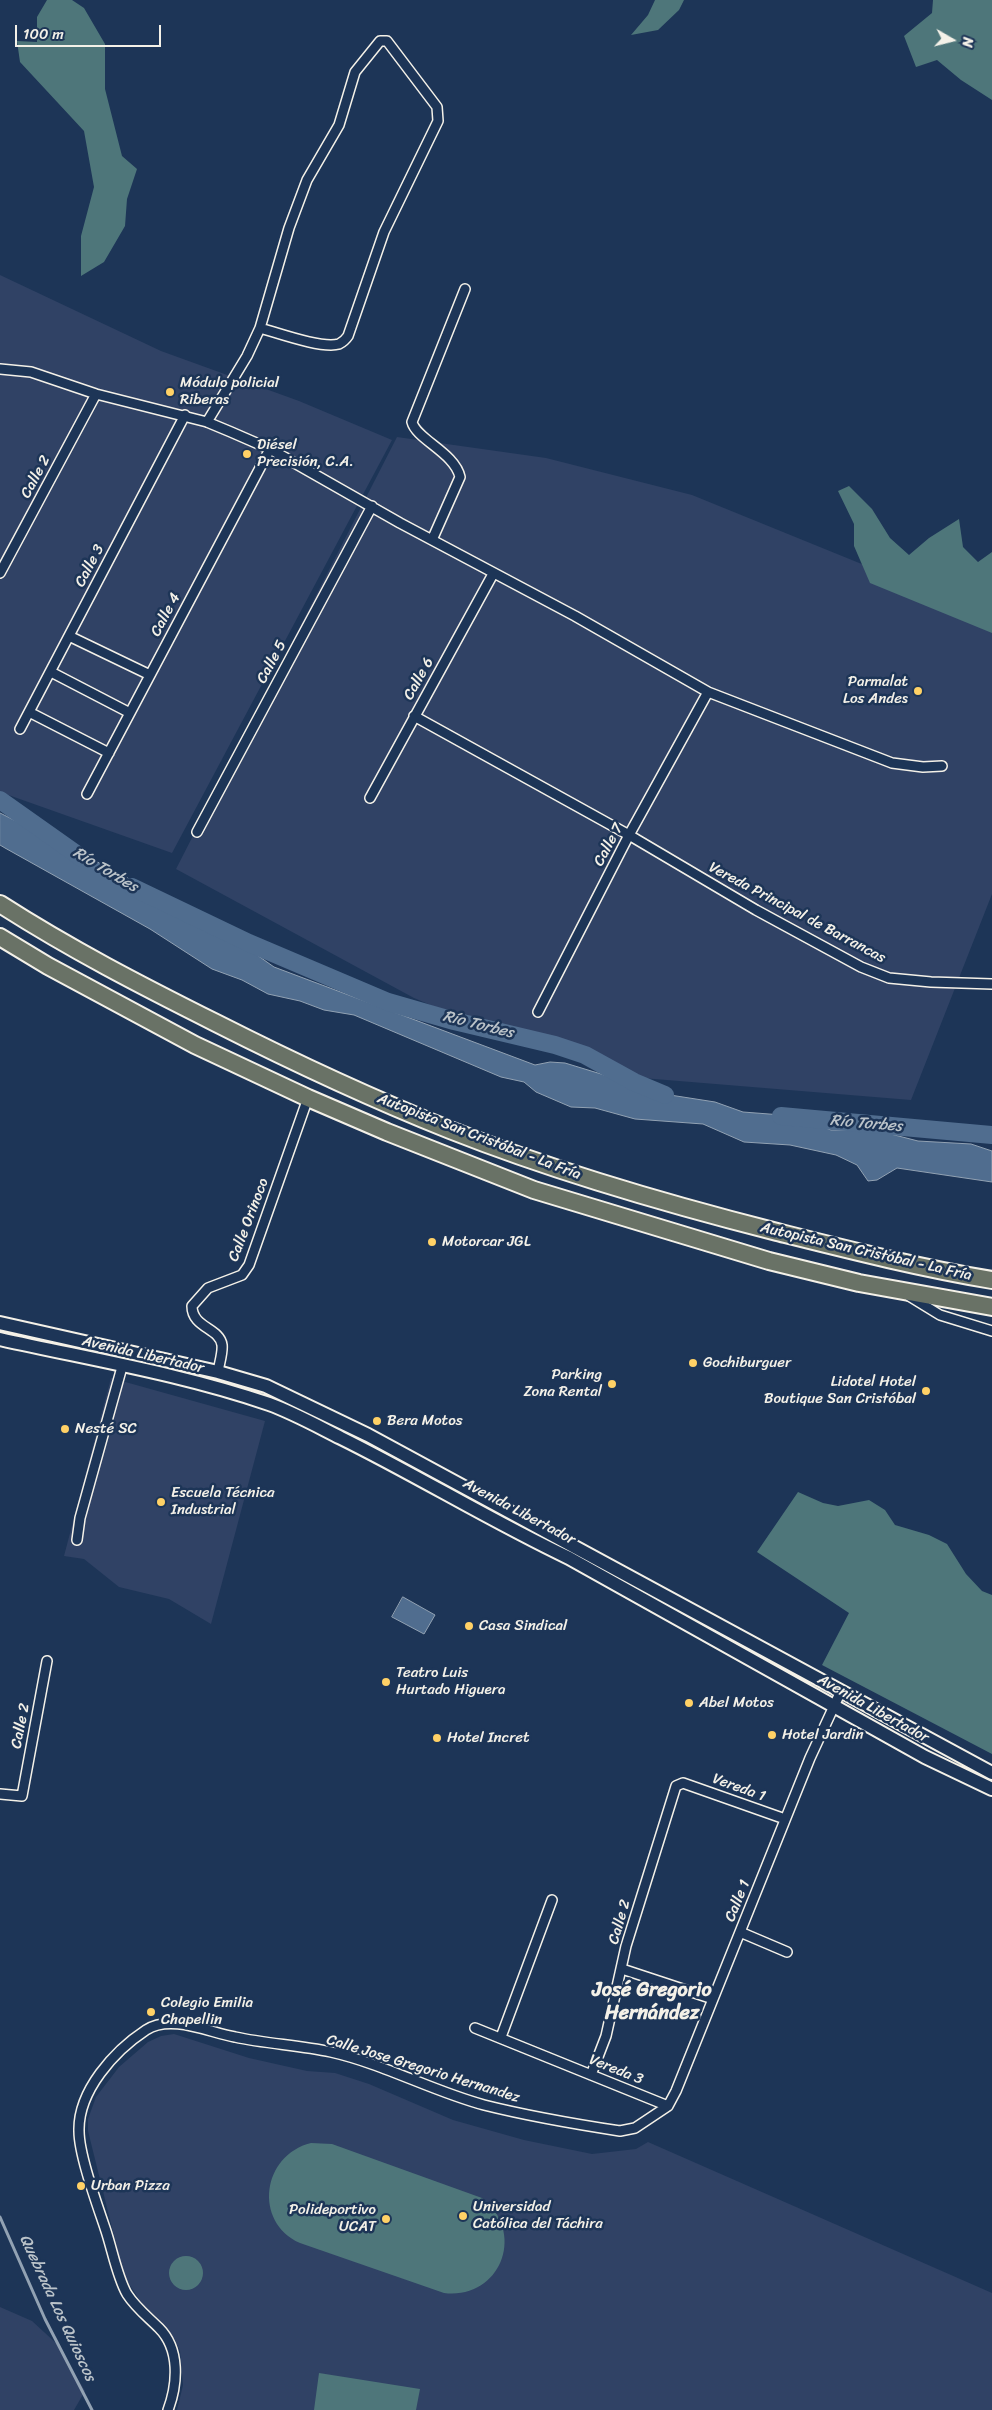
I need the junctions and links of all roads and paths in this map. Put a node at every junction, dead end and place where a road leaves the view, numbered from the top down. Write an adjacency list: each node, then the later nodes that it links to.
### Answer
1 (465, 289): 9 (street)
2 (260, 328): 2 (street); 6 (street)
3 (1, 372): 4 (street)
4 (96, 394): 5 (street); 10 (street, Calle 2)
5 (185, 415): 6 (street); 12 (street, Calle 3)
6 (207, 422): 7 (street)
7 (270, 449): 8 (street); 14 (street, Calle 4)
8 (372, 506): 9 (street); 24 (street, Calle 5)
9 (432, 540): 11 (street)
10 (0, 573)
11 (493, 574): 15 (street); 18 (street, Calle 6)
12 (69, 636): 13 (street, Calle 3); 14 (street)
13 (50, 672): 16 (street, Calle 3); 17 (street)
14 (150, 675): 17 (street, Calle 4)
15 (708, 692): 21 (street); 25 (street, Calle 7)
16 (29, 712): 19 (street, Calle 3); 20 (street)
17 (130, 713): 20 (street, Calle 4)
18 (414, 716): 23 (street, Calle 6); 25 (street, Vereda Principal de Barrancas)
19 (20, 729)
20 (109, 753): 22 (street, Calle 4)
21 (942, 766)
22 (87, 794)
23 (370, 798)
24 (197, 832)
25 (629, 835): 28 (street, Vereda Principal de Barrancas); 29 (street, Calle 7)
26 (0, 904): 31 (highway, Autopista San Cristóbal - La Fría)
27 (0, 937): 30 (highway, Autopista San Cristóbal - La Fría)
28 (992, 984)
29 (538, 1012)
30 (308, 1098): 32 (highway, Autopista San Cristóbal - La Fría); 38 (street, Calle Orinoco)
31 (992, 1280)
32 (901, 1290): 33 (highway, Autopista San Cristóbal - La Fría); 35 (street)
33 (992, 1307)
34 (0, 1323): 38 (main road, Avenida Libertador)
35 (992, 1331)
36 (0, 1339): 37 (main road, Avenida Libertador)
37 (122, 1367): 39 (street); 42 (main road, Avenida Libertador)
38 (218, 1372): 41 (main road, Avenida Libertador)
39 (77, 1540)
40 (47, 1661): 46 (street, Calle 2)
41 (841, 1691): 42 (street, Calle 1); 43 (main road, Avenida Libertador)
42 (833, 1706): 45 (main road, Avenida Libertador); 47 (street, Calle 1)
43 (992, 1772)
44 (683, 1783): 47 (street, Vereda 1); 51 (street, Calle 2)
45 (992, 1789)
46 (0, 1794)
47 (785, 1819): 49 (street, Calle 1)
48 (552, 1900): 54 (street)
49 (740, 1932): 50 (street); 52 (street, Calle 1)
50 (787, 1952)
51 (622, 1969): 52 (street); 55 (street, Calle 2)
52 (713, 1999): 56 (street, Calle 1)
53 (475, 2028): 54 (street, Vereda 3)
54 (501, 2038): 55 (street, Vereda 3)
55 (591, 2075): 56 (street, Vereda 3)
56 (668, 2106): 57 (street, Calle Jose Gregorio Hernandez)
57 (168, 2410)

